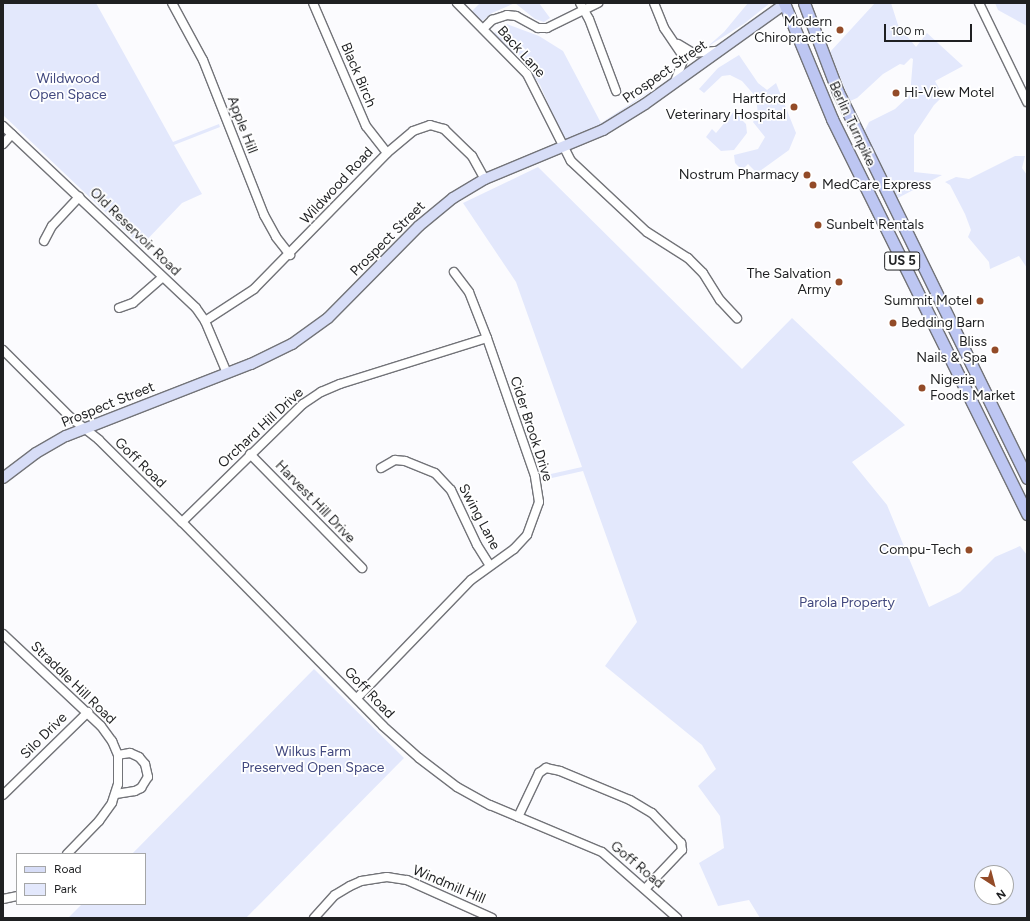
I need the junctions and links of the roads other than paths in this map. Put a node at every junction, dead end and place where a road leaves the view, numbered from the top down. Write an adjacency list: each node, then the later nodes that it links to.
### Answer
1 (172, 3): 26 (street, Apple Hill)
2 (313, 3): 20 (street, Black Birch)
3 (457, 3): 10 (street, Back Lane)
4 (598, 3): 9 (street)
5 (654, 3): 11 (street)
6 (785, 3): 12 (main road, Prospect Street); 24 (highway, Berlin Turnpike / US 5)
7 (804, 3): 23 (highway, Berlin Turnpike / US 5)
8 (979, 3): 15 (street)
9 (582, 6): 10 (street); 14 (street)
10 (483, 29): 19 (street, Back Lane)
11 (673, 40): 12 (street); 13 (street)
12 (718, 51): 13 (main road, Prospect Street)
13 (675, 82): 19 (main road, Prospect Street)
14 (616, 91)
15 (1027, 102)
16 (3, 126): 17 (street, Old Reservoir Road)
17 (12, 134): 18 (street); 22 (street, Old Reservoir Road)
18 (3, 144)
19 (563, 149): 21 (main road, Prospect Street); 30 (street, Back Lane)
20 (387, 153): 21 (street, Wildwood Road); 26 (street, Wildwood Road)
21 (485, 179): 34 (main road, Prospect Street)
22 (79, 197): 25 (street); 28 (street, Old Reservoir Road)
23 (894, 203): 24 (highway); 39 (highway, Berlin Turnpike / US 5)
24 (877, 212): 40 (highway, Berlin Turnpike / US 5)
25 (44, 241)
26 (290, 255): 31 (street, Wildwood Road)
27 (454, 272): 32 (street, Cider Brook Drive)
28 (162, 278): 29 (street); 31 (street, Old Reservoir Road)
29 (119, 308)
30 (737, 318)
31 (205, 321): 34 (street, Old Reservoir Road)
32 (486, 338): 36 (street, Orchard Hill Drive); 42 (street, Cider Brook Drive)
33 (3, 350): 35 (street, Goff Road)
34 (227, 373): 35 (main road, Prospect Street)
35 (84, 428): 38 (main road, Prospect Street); 41 (street, Goff Road)
36 (250, 454): 41 (street, Orchard Hill Drive); 43 (street, Harvest Hill Drive)
37 (381, 468): 42 (street, Swing Lane)
38 (3, 478)
39 (1027, 478)
40 (1027, 514)
41 (182, 522): 45 (street, Goff Road)
42 (490, 564): 45 (street, Cider Brook Drive)
43 (362, 568)
44 (3, 634): 46 (street, Straddle Hill Road)
45 (357, 698): 50 (street, Goff Road)
46 (88, 712): 47 (street, Straddle Hill Road); 49 (street, Silo Drive)
47 (118, 754): 48 (street, Straddle Hill Road); 48 (street)
48 (116, 794): 51 (street, Straddle Hill Road)
49 (3, 795)
50 (518, 816): 52 (street, Goff Road); 52 (street)
51 (68, 853)
52 (646, 888): 57 (street, Goff Road)
53 (16, 896): 54 (street)
54 (3, 900)
55 (314, 918): 56 (street, Windmill Hill)
56 (492, 918)
57 (677, 918)

